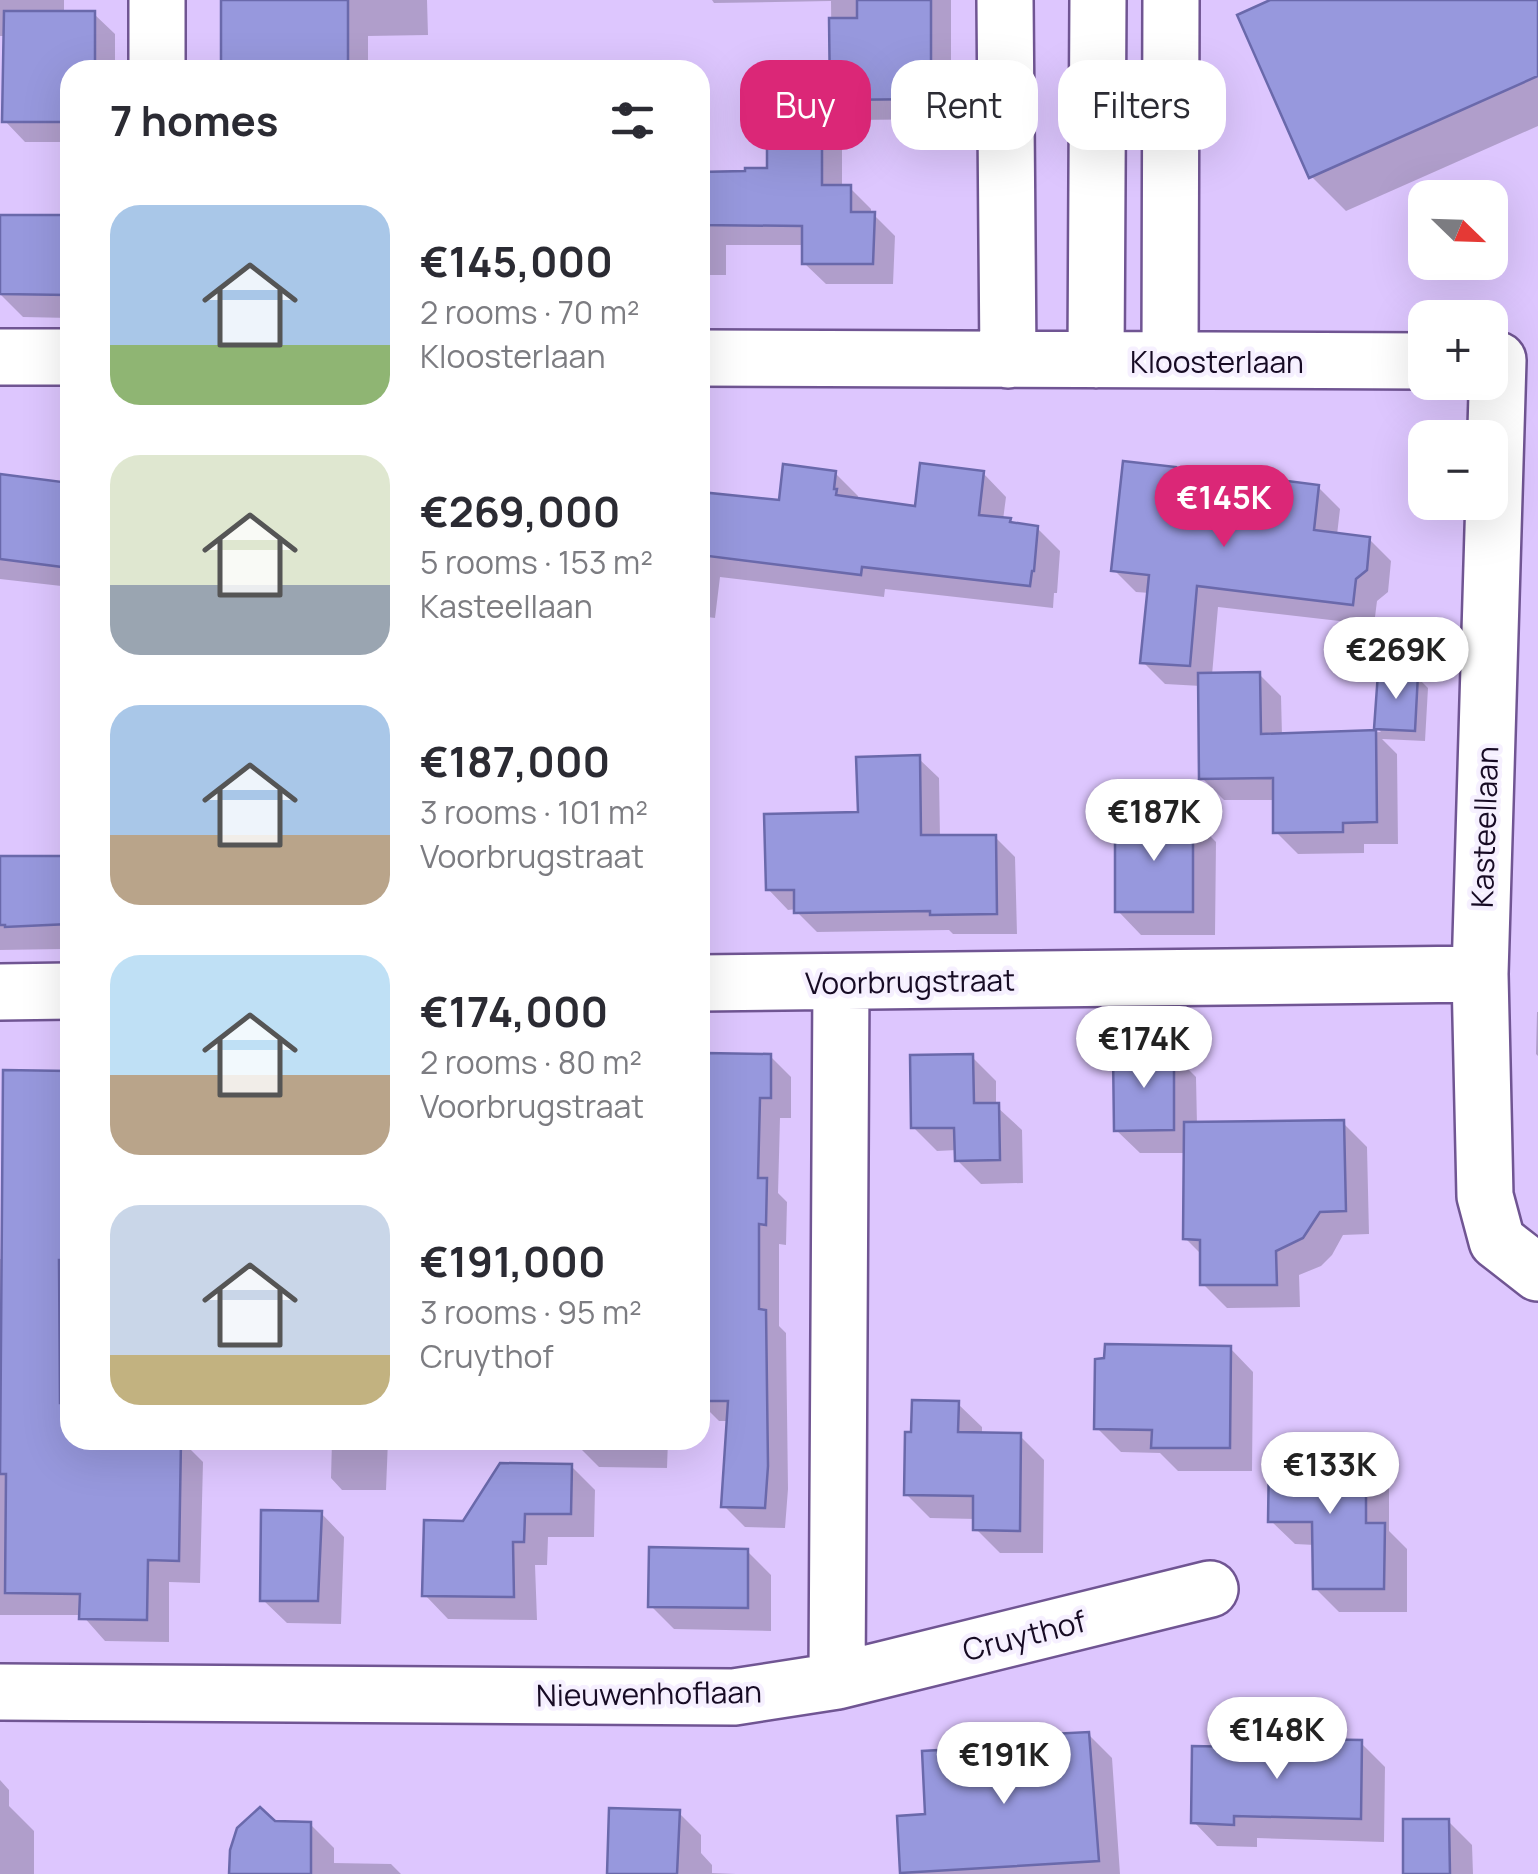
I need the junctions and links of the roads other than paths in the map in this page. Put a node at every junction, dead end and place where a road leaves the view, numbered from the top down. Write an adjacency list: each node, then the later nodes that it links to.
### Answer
1 (157, 0): 5 (street)
2 (1005, 0): 10 (street)
3 (1098, 0): 11 (street)
4 (1171, 0): 12 (street)
5 (157, 60)
6 (0, 357): 7 (street)
7 (60, 357)
8 (1509, 357): 14 (street, Kasteellaan)
9 (710, 358): 10 (street, Kloosterlaan)
10 (1008, 360): 11 (street, Kloosterlaan)
11 (1096, 360): 12 (street, Kloosterlaan)
12 (1170, 360): 13 (street, Kloosterlaan)
13 (1408, 361)
14 (1480, 974): 15 (street, Voorbrugstraat); 19 (street, Kasteellaan)
15 (840, 982): 16 (street, Voorbrugstraat); 21 (street)
16 (710, 983)
17 (60, 991): 18 (street)
18 (0, 992)
19 (1538, 1273)
20 (1210, 1590): 21 (street, Cruythof)
21 (838, 1681): 22 (street, Nieuwenhoflaan)
22 (0, 1692)

